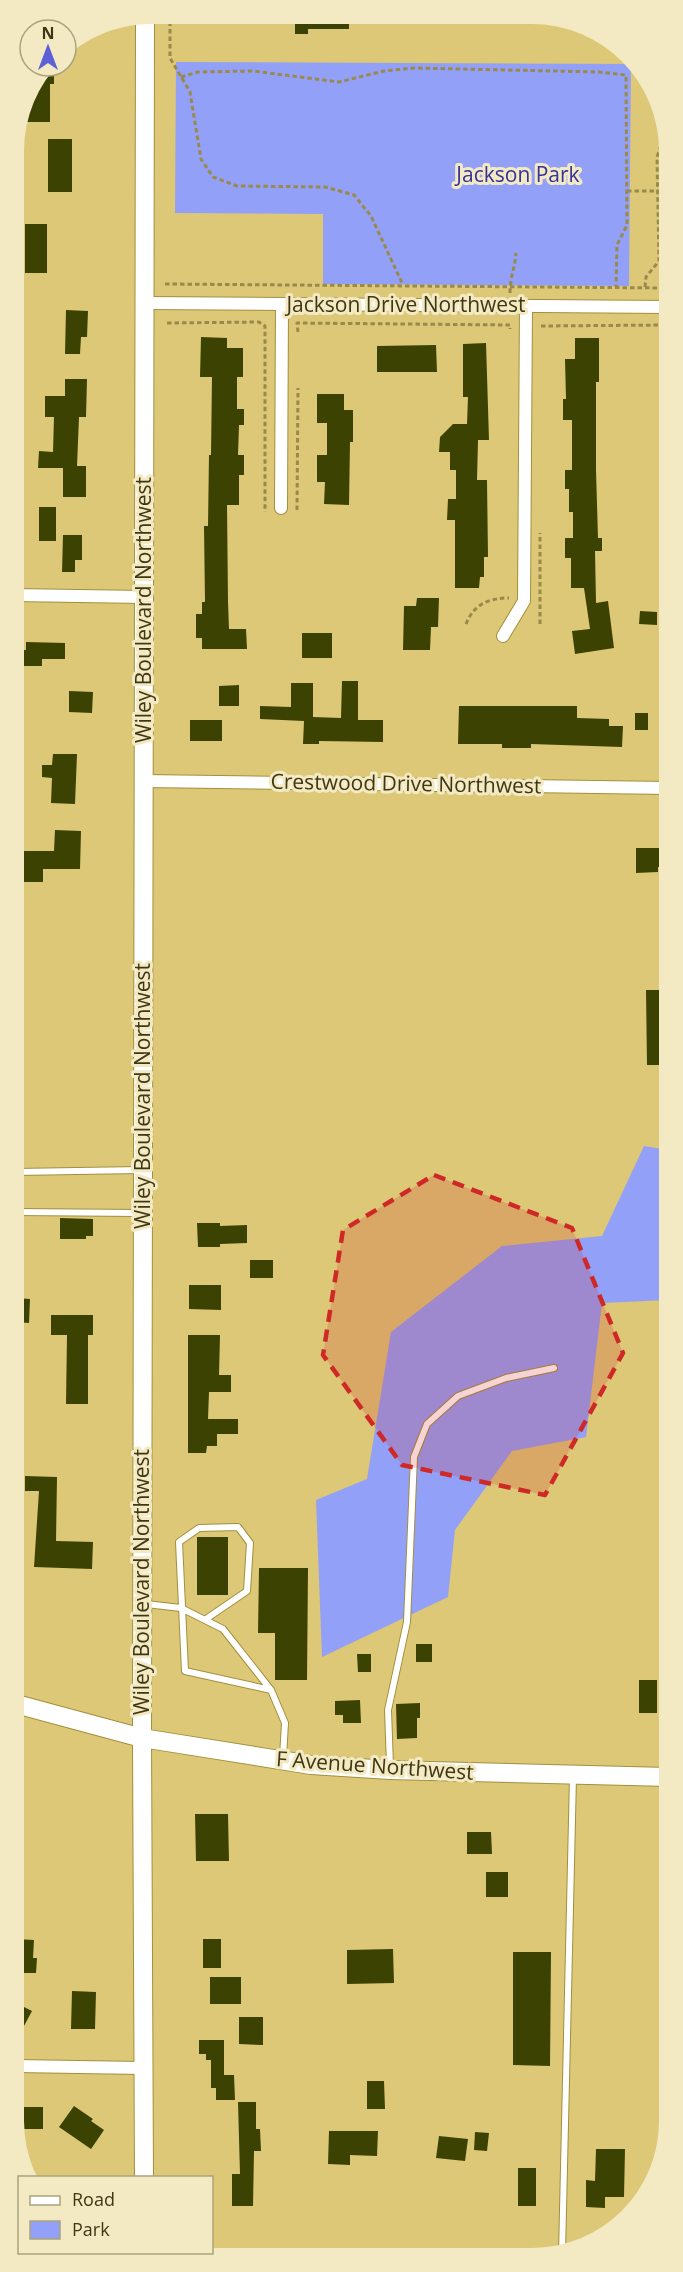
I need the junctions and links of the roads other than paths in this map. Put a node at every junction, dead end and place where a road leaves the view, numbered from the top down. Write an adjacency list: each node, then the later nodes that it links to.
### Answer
1 (145, 24): 2 (street, Wiley Boulevard Northwest)
2 (145, 303): 3 (street, Jackson Drive Northwest); 8 (street, Wiley Boulevard Northwest)
3 (282, 304): 4 (street, Jackson Drive Northwest); 6 (street)
4 (526, 306): 5 (street, Jackson Drive Northwest); 9 (street)
5 (659, 307)
6 (282, 508)
7 (24, 595): 8 (street)
8 (144, 597): 10 (street, Wiley Boulevard Northwest)
9 (503, 636)
10 (144, 781): 11 (street, Crestwood Drive Northwest); 12 (street, Wiley Boulevard Northwest)
11 (659, 788)
12 (143, 1170): 13 (lane); 15 (street, Wiley Boulevard Northwest)
13 (24, 1172)
14 (24, 1212): 15 (lane)
15 (143, 1213): 17 (street, Wiley Boulevard Northwest)
16 (554, 1368): 24 (lane)
17 (142, 1604): 18 (lane); 22 (street, Wiley Boulevard Northwest)
18 (181, 1608): 19 (lane); 19 (lane); 20 (lane)
19 (206, 1619): 20 (lane)
20 (271, 1690): 23 (lane)
21 (24, 1706): 22 (street, F Avenue Northwest)
22 (142, 1738): 23 (street, F Avenue Northwest); 28 (street, Wiley Boulevard Northwest)
23 (283, 1761): 24 (street, F Avenue Northwest)
24 (390, 1770): 25 (street, F Avenue Northwest)
25 (573, 1776): 26 (street, F Avenue Northwest); 30 (lane)
26 (659, 1777)
27 (24, 2066): 28 (street)
28 (142, 2068): 29 (street, Wiley Boulevard Northwest)
29 (144, 2176)
30 (562, 2244)

